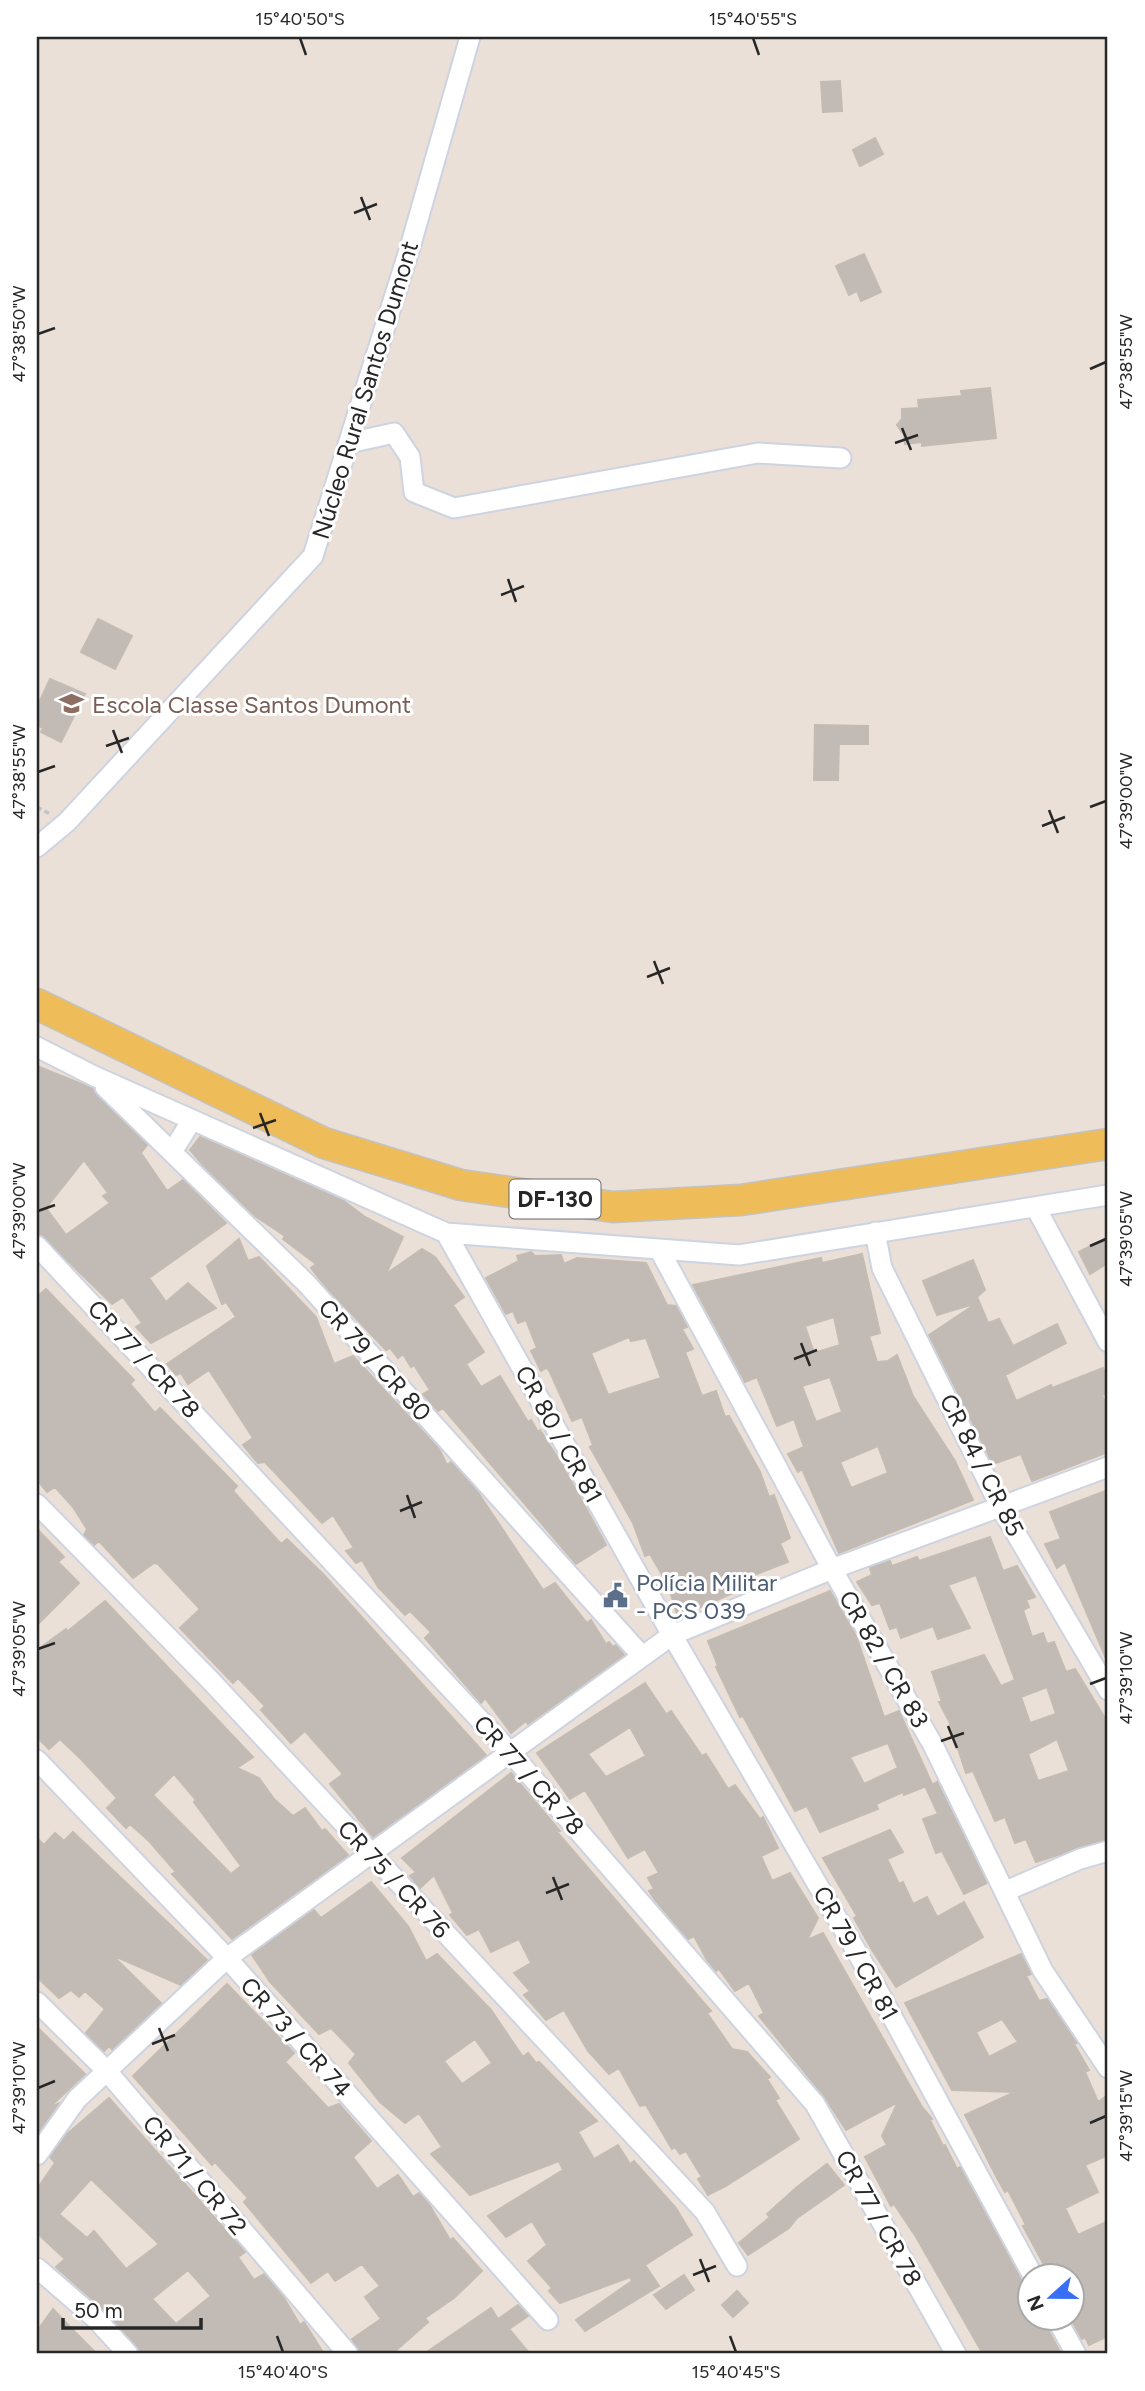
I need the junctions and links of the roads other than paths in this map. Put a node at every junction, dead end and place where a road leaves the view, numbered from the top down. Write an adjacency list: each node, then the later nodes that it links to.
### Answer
1 (470, 37): 2 (street, Núcleo Rural Santos Dumont)
2 (349, 443): 3 (street); 4 (street, Núcleo Rural Santos Dumont)
3 (841, 458)
4 (67, 822): 5 (street, Núcleo Rural Santos Dumont); 6 (street, Núcleo Rural Santos Dumont)
5 (37, 833)
6 (37, 847)
7 (37, 1004): 11 (main road, DF-130)
8 (37, 1047): 9 (street)
9 (94, 1076): 10 (street); 12 (street, CR 79 / CR 80)
10 (192, 1120): 12 (street); 16 (street)
11 (1108, 1144)
12 (172, 1152): 25 (street, CR 79 / CR 80)
13 (1108, 1195): 14 (street)
14 (1036, 1208): 15 (street); 19 (street)
15 (875, 1232): 18 (street); 22 (street, CR 84 / CR 85)
16 (446, 1233): 18 (street); 24 (street, CR 80 / CR 81)
17 (37, 1246): 27 (street, CR 77 / CR 78)
18 (659, 1249): 23 (street, CR 82 / CR 83)
19 (1108, 1342)
20 (1108, 1467): 22 (street)
21 (37, 1504): 30 (street, CR 75 / CR 76)
22 (1001, 1507): 23 (street); 26 (street, CR 84 / CR 85)
23 (832, 1569): 24 (street); 31 (street, CR 82 / CR 83)
24 (672, 1635): 25 (street); 37 (street, CR 79 / CR 81)
25 (642, 1656): 27 (street)
26 (1108, 1690)
27 (510, 1752): 30 (street); 44 (street, CR 77 / CR 78)
28 (37, 1760): 32 (street, CR 73 / CR 74)
29 (1108, 1851): 31 (street)
30 (371, 1855): 32 (street); 38 (street, CR 75 / CR 76)
31 (1006, 1891): 34 (street, CR 82 / CR 83)
32 (227, 1958): 35 (street); 40 (street, CR 73 / CR 74)
33 (37, 2002): 35 (street, CR 71 / CR 72)
34 (1108, 2068)
35 (106, 2070): 36 (street); 43 (street, CR 71 / CR 72)
36 (37, 2155)
37 (1025, 2262)
38 (737, 2266)
39 (37, 2268): 42 (street)
40 (548, 2320)
41 (1064, 2332): 45 (street)
42 (128, 2354)
43 (348, 2354)
44 (956, 2354)
45 (1076, 2354)

